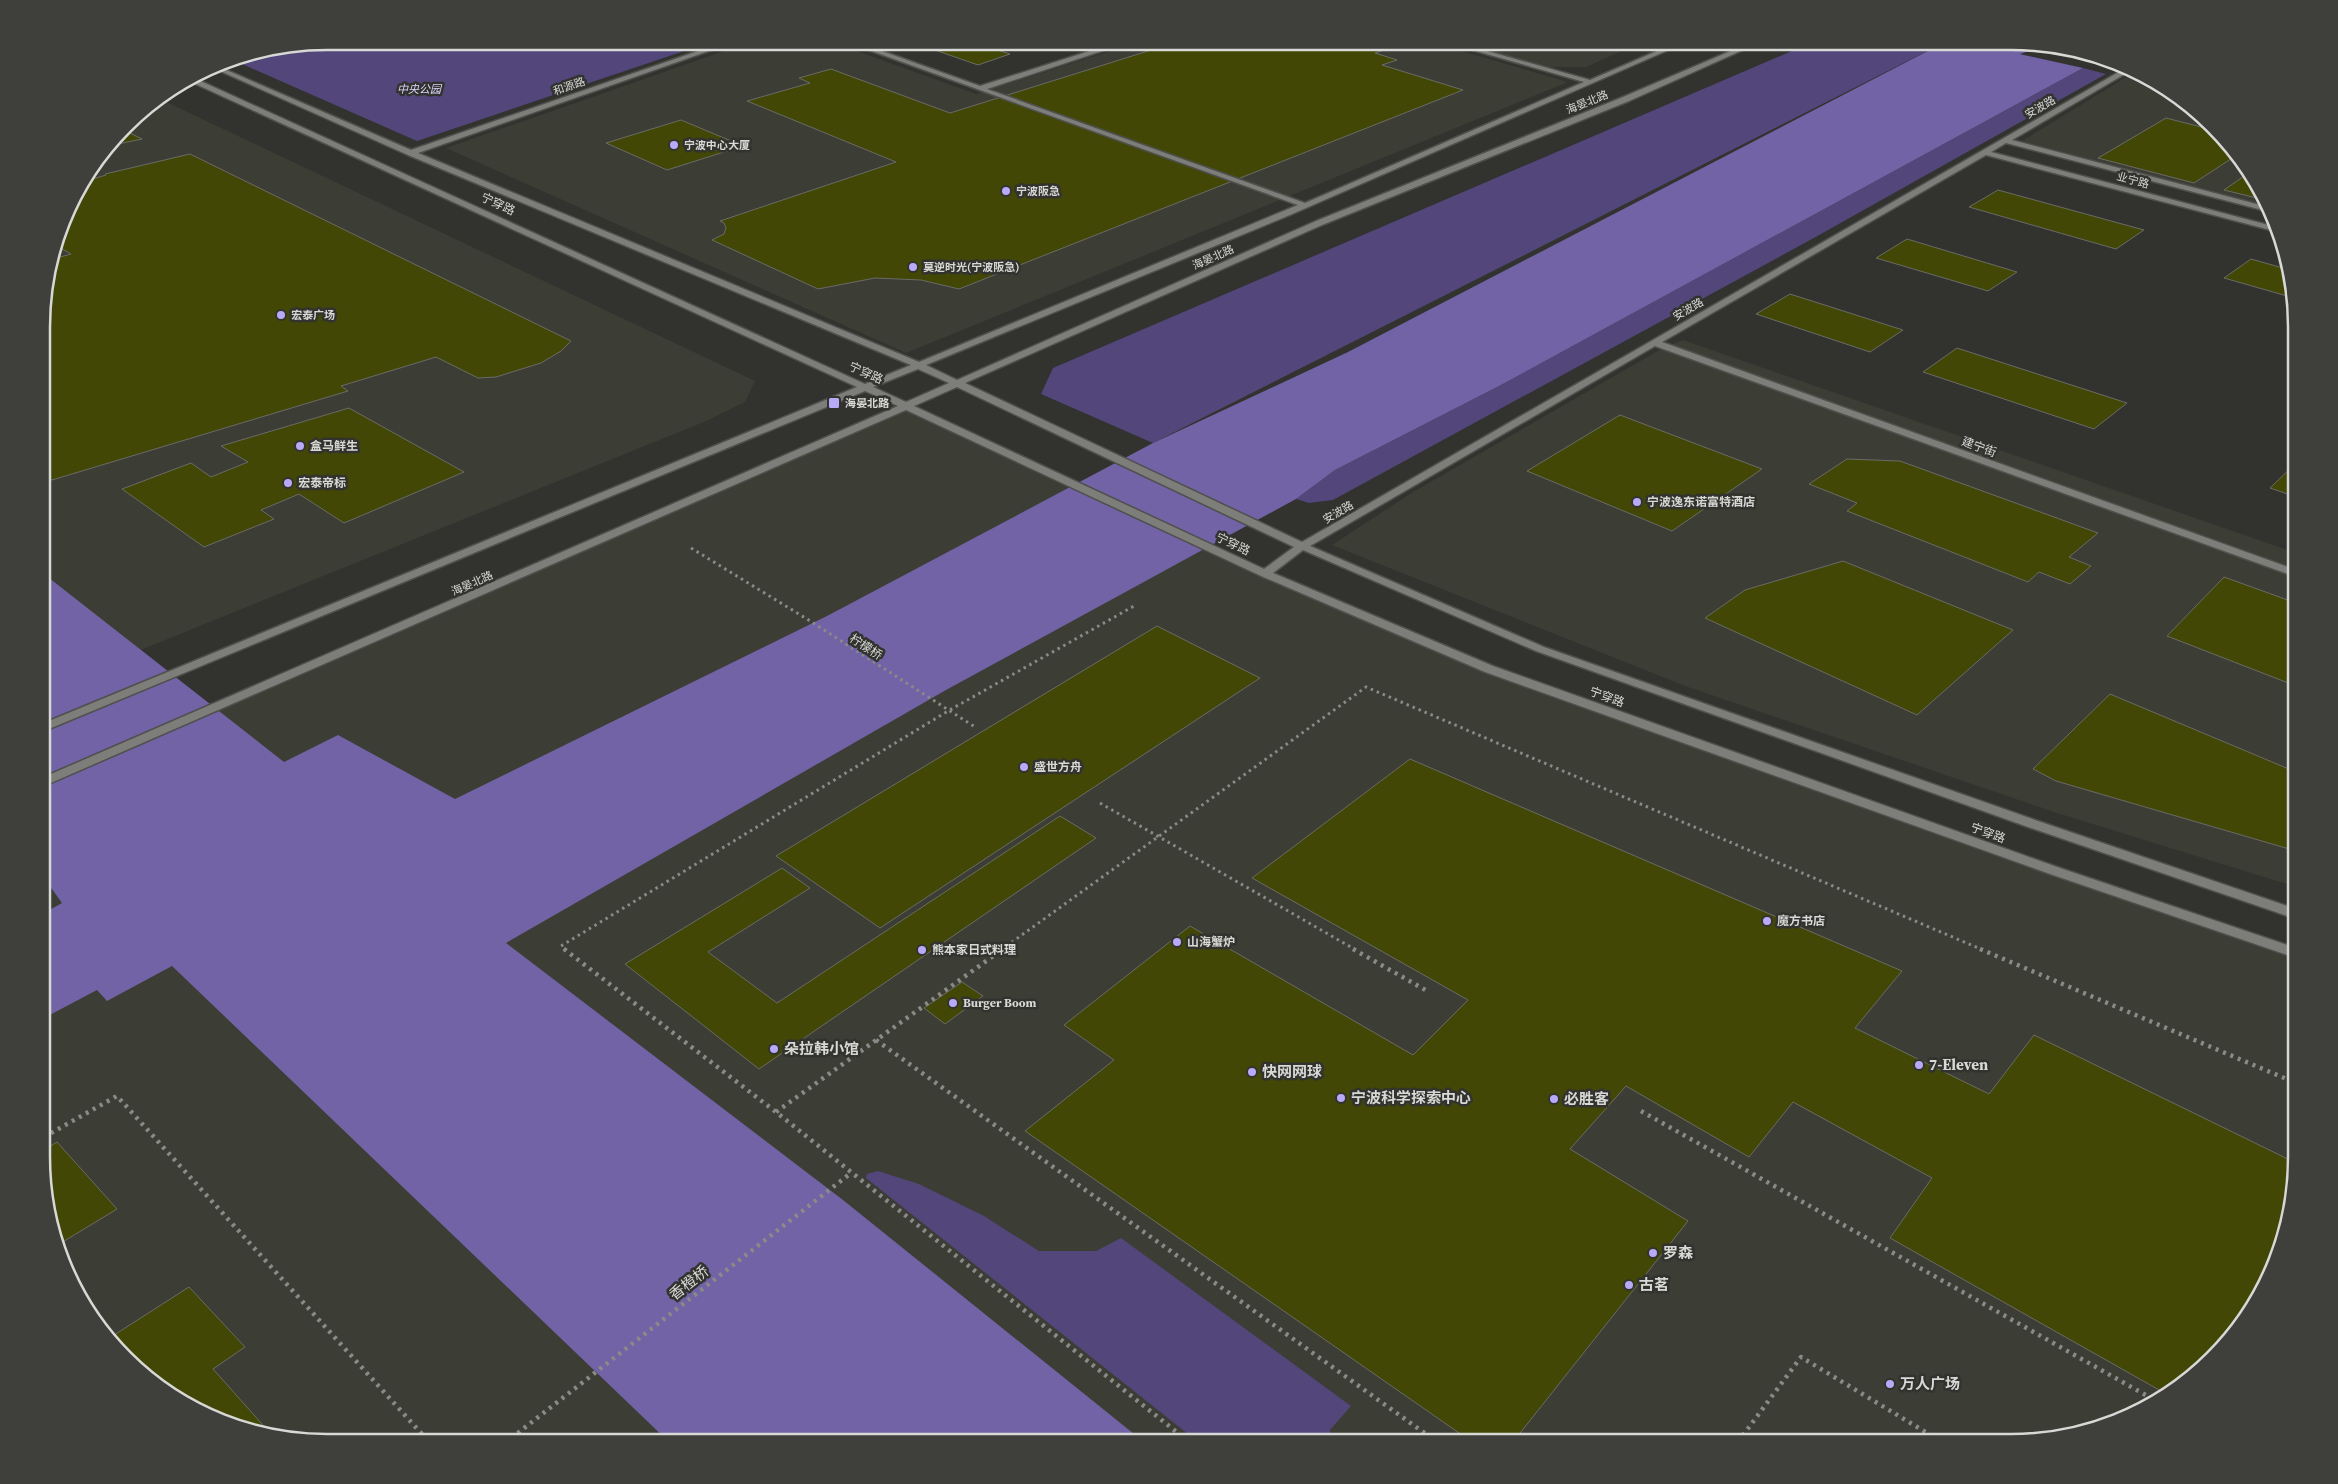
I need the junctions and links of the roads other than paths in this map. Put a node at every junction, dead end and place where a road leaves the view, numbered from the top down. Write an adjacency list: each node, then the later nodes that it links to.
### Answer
1 (708, 50): 14 (main road, 和源路)
2 (873, 50): 11 (main road)
3 (1101, 50): 11 (main road)
4 (1476, 50): 10 (main road)
5 (1665, 50): 10 (main road, 海晏北路)
6 (1739, 50): 20 (main road, 海晏北路)
7 (222, 71): 14 (main road, 宁穿路)
8 (2122, 73): 12 (main road, 安波路)
9 (198, 82): 21 (main road, 宁穿路)
10 (1591, 82): 15 (main road, 海晏北路)
11 (982, 88): 15 (main road)
12 (2004, 140): 13 (main road, 安波路); 16 (main road, 业宁路)
13 (1984, 152): 17 (main road, 业宁路); 18 (main road, 安波路)
14 (411, 153): 19 (main road, 宁穿路)
15 (1304, 205): 19 (main road, 海晏北路)
16 (2261, 208)
17 (2269, 228)
18 (1653, 342): 23 (main road, 安波路); 24 (main road, 建宁街)
19 (918, 366): 20 (main road, 宁穿路); 21 (main road, 海晏北路)
20 (956, 383): 22 (main road, 海晏北路); 23 (main road, 宁穿路)
21 (865, 387): 22 (main road, 宁穿路); 26 (main road, 海晏北路)
22 (906, 406): 25 (main road, 宁穿路); 27 (main road, 海晏北路)
23 (1302, 546): 25 (main road, 安波路); 28 (main road, 宁穿路)
24 (2288, 571)
25 (1265, 574): 29 (main road, 宁穿路)
26 (50, 725)
27 (50, 779)
28 (2288, 911)
29 (2288, 950)

